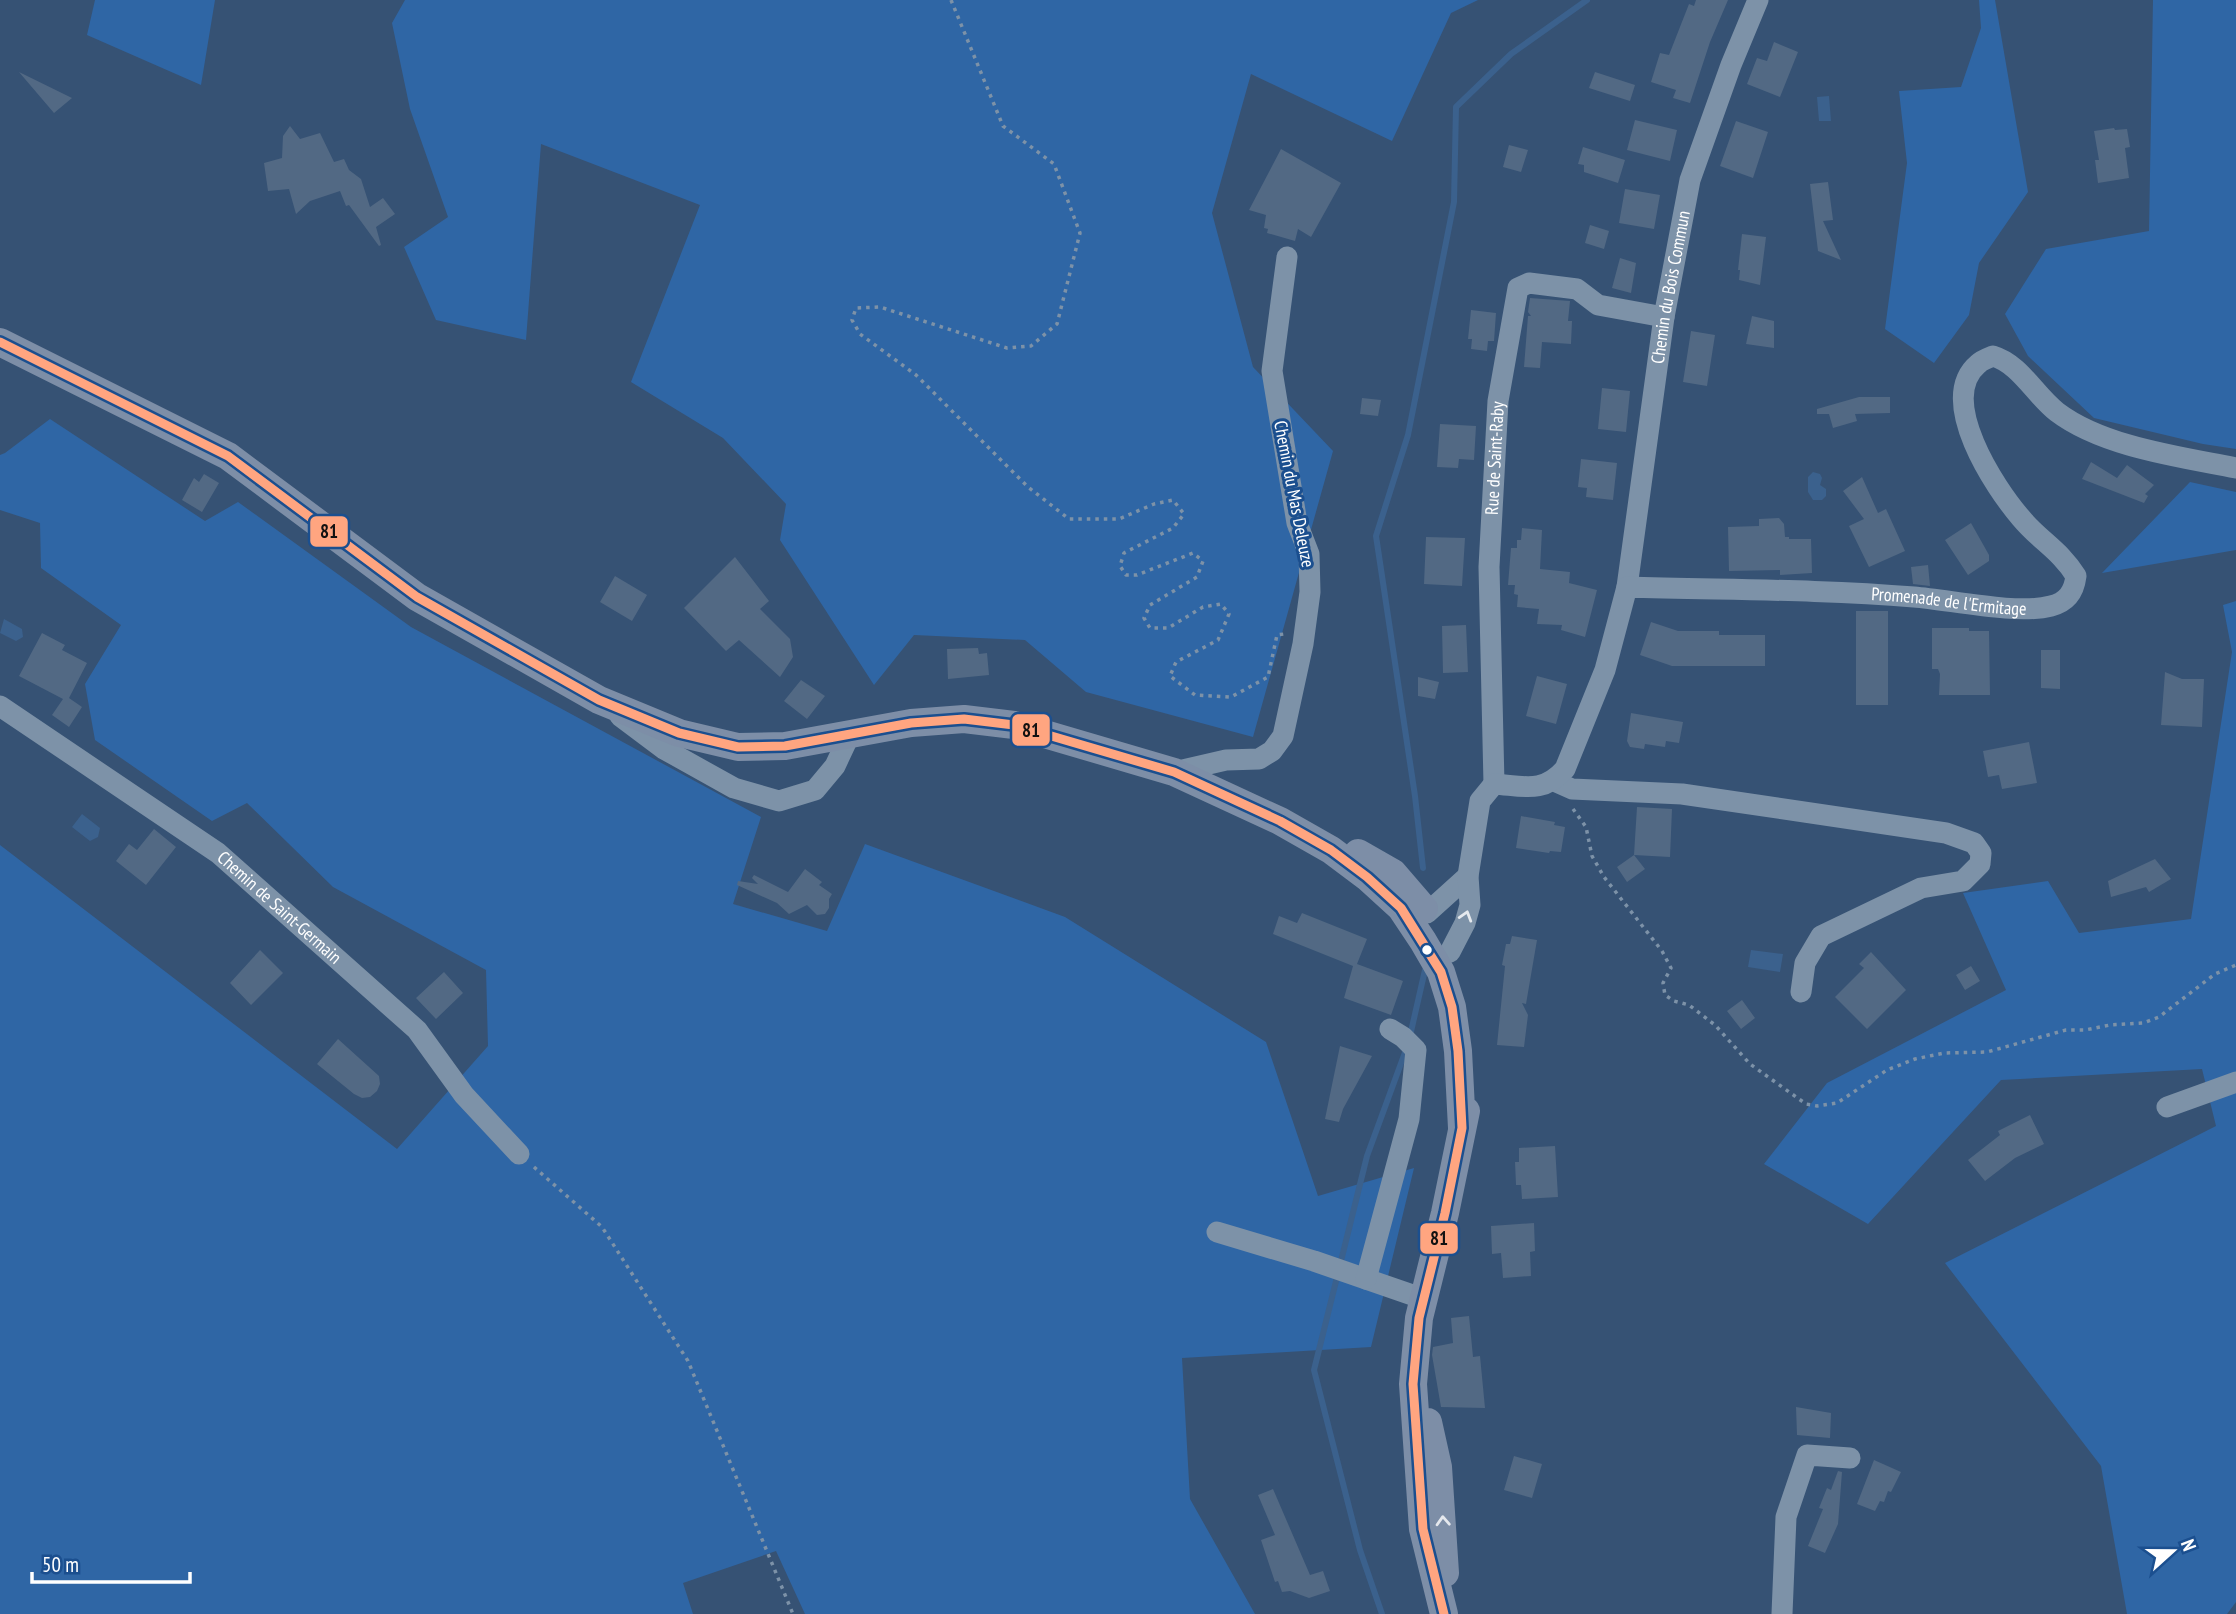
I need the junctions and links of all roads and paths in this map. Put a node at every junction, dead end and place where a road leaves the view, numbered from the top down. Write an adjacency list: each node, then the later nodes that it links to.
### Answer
1 (951, 0): 8 (path)
2 (1758, 0): 4 (street, Chemin du Bois Commun)
3 (1287, 257): 8 (street, Chemin du Mas Deleuze)
4 (1664, 317): 7 (street, Chemin du Bois Commun); 14 (street, Rue de Saint-Raby)
5 (0, 342): 9 (main road)
6 (2236, 468): 7 (street, Promenade de l'Ermitage)
7 (1627, 587): 13 (street)
8 (1304, 634): 12 (street, Chemin du Mas Deleuze)
9 (599, 700): 11 (main road); 11 (street)
10 (0, 706): 25 (street, Chemin de Saint-Germain)
11 (845, 736): 12 (main road)
12 (1174, 772): 15 (main road)
13 (1554, 781): 14 (street); 19 (path); 20 (street)
14 (1494, 784): 16 (street)
15 (1280, 821): 17 (main road); 24 (main road)
16 (1468, 876): 17 (street); 18 (street, one-way to 16)
17 (1427, 913): 18 (main road)
18 (1450, 952): 24 (main road)
19 (2236, 965)
20 (1801, 992)
21 (1403, 1039): 27 (street)
22 (2236, 1082): 23 (street)
23 (2167, 1107)
24 (1462, 1128): 28 (main road)
25 (519, 1154): 30 (path)
26 (1217, 1232): 27 (street)
27 (1363, 1278): 28 (street)
28 (1424, 1299): 31 (main road)
29 (1850, 1458): 32 (street)
30 (793, 1614)
31 (1444, 1614)
32 (1782, 1614)

